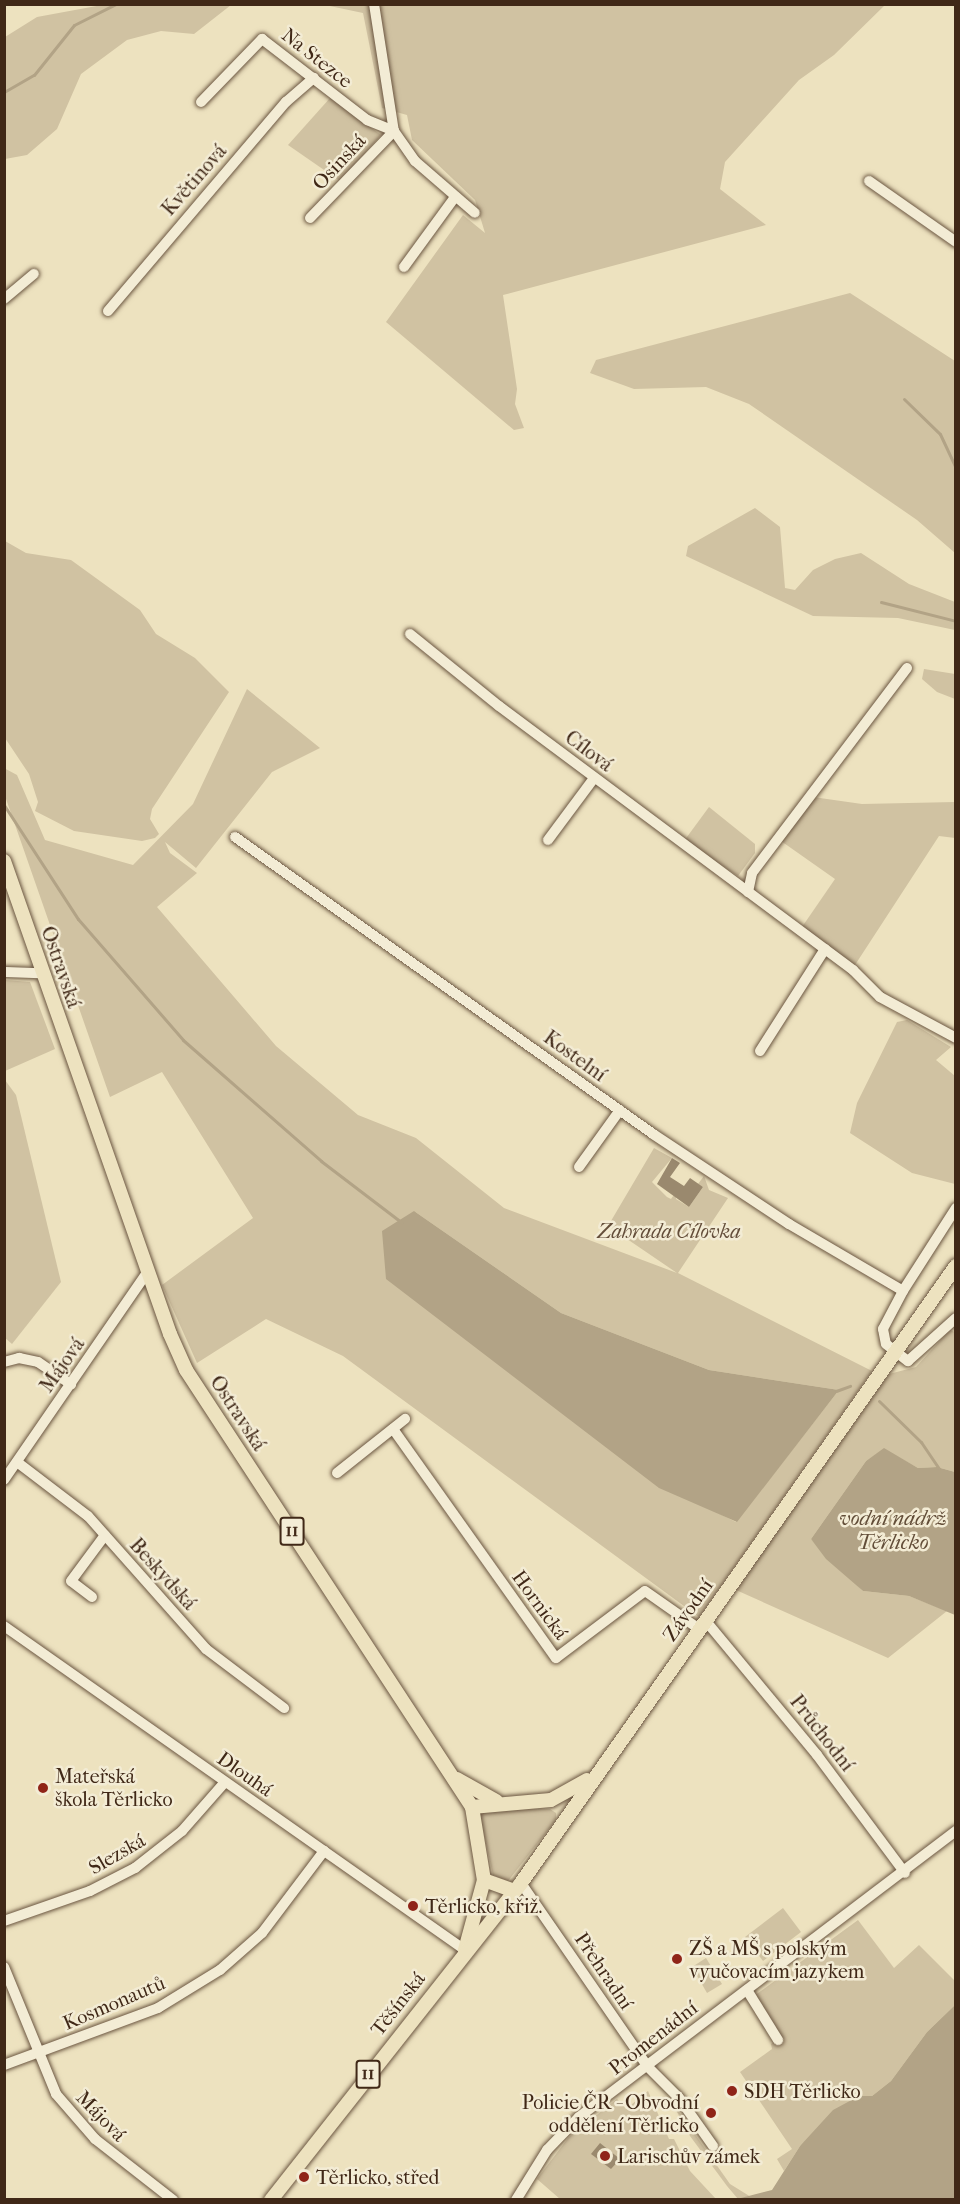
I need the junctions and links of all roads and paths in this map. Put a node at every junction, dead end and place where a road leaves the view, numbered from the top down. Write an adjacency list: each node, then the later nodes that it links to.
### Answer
1 (374, 4): 4 (street, Na Stezce)
2 (314, 78): 3 (street, Na Stezce); 4 (street, Na Stezce); 13 (street, Květinová)
3 (201, 102)
4 (394, 131): 6 (street, Na Stezce); 8 (street, Osinská)
5 (869, 182): 9 (street)
6 (455, 197): 7 (street, Na Stezce); 10 (street)
7 (475, 213)
8 (310, 218)
9 (956, 242)
10 (404, 267)
11 (34, 274): 12 (street)
12 (4, 299)
13 (108, 311)
14 (410, 634): 16 (street, Cílová)
15 (907, 668): 20 (street)
16 (594, 778): 18 (street); 20 (street, Cílová)
17 (235, 837): 26 (street, Kostelní)
18 (548, 840)
19 (4, 861): 23 (main road, Ostravská / 11)
20 (748, 892): 21 (street, Cílová)
21 (825, 949): 24 (street, Cílová); 25 (street)
22 (4, 972): 23 (street)
23 (42, 973): 30 (main road, Ostravská / 11)
24 (956, 1038)
25 (760, 1051)
26 (620, 1110): 27 (street); 31 (street, Kostelní)
27 (579, 1167)
28 (956, 1208): 31 (street)
29 (956, 1266): 33 (main road, Závodní)
30 (148, 1271): 35 (street, Májová); 47 (main road, Ostravská / 11)
31 (903, 1291): 33 (street)
32 (955, 1321): 33 (street)
33 (895, 1352): 43 (main road, Závodní)
34 (4, 1362): 35 (street)
35 (71, 1384): 38 (street, Májová)
36 (405, 1419): 37 (street)
37 (393, 1429): 39 (street); 43 (street, Hornická)
38 (17, 1462): 40 (street, Májová); 41 (street, Beskydská)
39 (337, 1473)
40 (4, 1480)
41 (105, 1535): 42 (street); 45 (street, Beskydská)
42 (92, 1597)
43 (702, 1624): 46 (main road, Závodní); 55 (street, Průchodní)
44 (4, 1626): 48 (street, Dlouhá)
45 (284, 1708)
46 (596, 1773): 49 (main road); 52 (main road, Závodní)
47 (457, 1779): 50 (main road); 51 (main road, Ostravská / 11)
48 (225, 1782): 54 (street, Dlouhá); 58 (street, Slezská)
49 (551, 1800): 50 (main road); 52 (main road)
50 (497, 1802): 51 (main road)
51 (472, 1807): 56 (main road, Ostravská / 11)
52 (560, 1825): 57 (main road, Závodní)
53 (956, 1831): 55 (street, Promenádní)
54 (324, 1851): 59 (street, Dlouhá); 63 (street, Kosmonautů)
55 (905, 1873): 61 (street, Promenádní)
56 (484, 1880): 57 (main road); 59 (main road, Ostravská / 11)
57 (517, 1887): 59 (main road, Těšínská); 65 (street, Přehradní)
58 (4, 1921)
59 (465, 1950): 68 (main road, Těšínská / 11)
60 (4, 1967): 63 (street, Májová)
61 (747, 1990): 62 (street); 65 (street, Promenádní)
62 (778, 2040)
63 (37, 2054): 64 (street, Kosmonautů); 67 (street, Májová)
64 (4, 2065)
65 (648, 2067): 66 (street, Přehradní); 69 (street, Promenádní)
66 (713, 2146)
67 (173, 2199)
68 (271, 2199)
69 (516, 2199)

